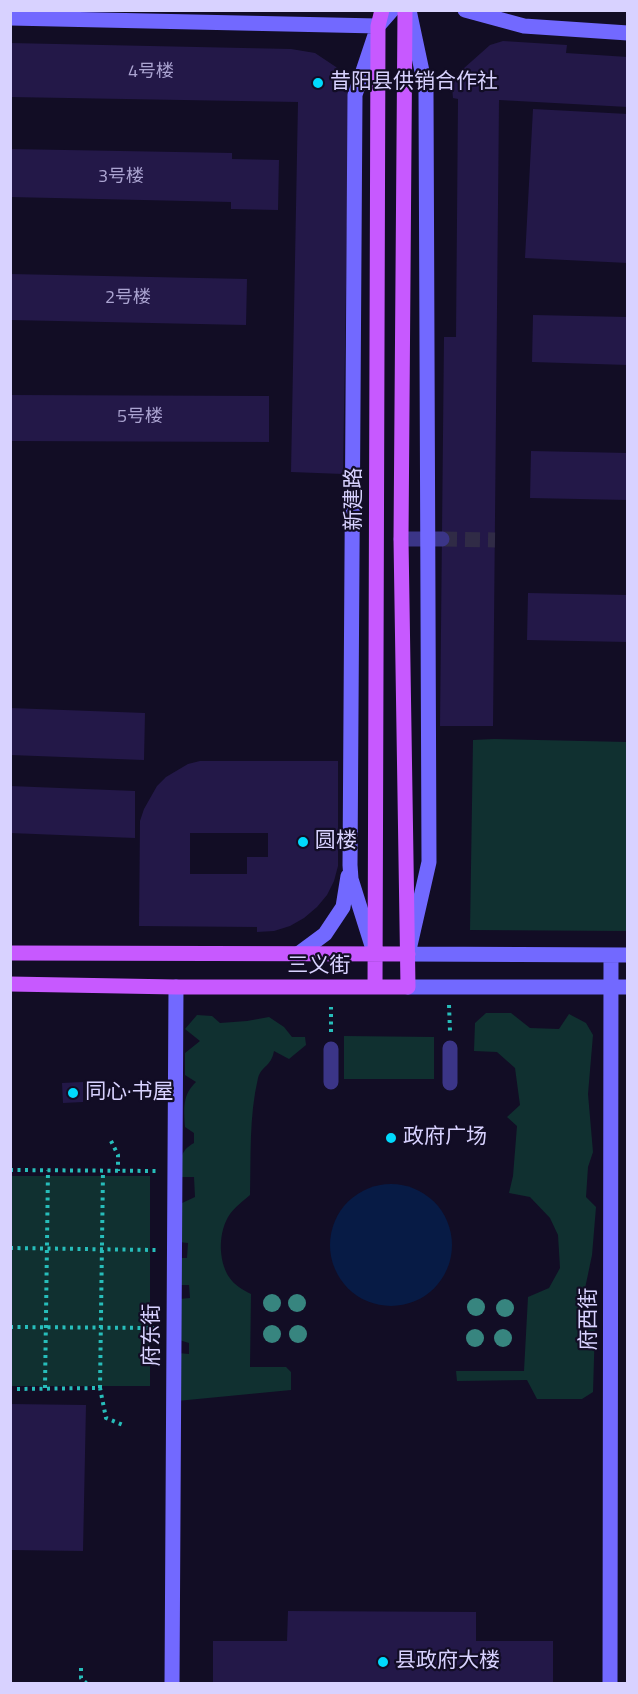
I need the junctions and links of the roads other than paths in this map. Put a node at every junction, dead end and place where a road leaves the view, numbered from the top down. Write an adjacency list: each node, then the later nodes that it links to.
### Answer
1 (382, 10): 6 (main road, 新建路)
2 (392, 10): 6 (main road)
3 (407, 10): 8 (main road); 9 (main road)
4 (465, 10): 7 (main road)
5 (10, 18): 6 (main road)
6 (378, 26): 10 (main road); 14 (main road, 新建路)
7 (627, 33)
8 (400, 539): 9 (street); 13 (main road)
9 (434, 539): 13 (main road)
10 (350, 865): 12 (main road); 14 (main road)
11 (10, 953): 12 (main road, 三义街)
12 (298, 954): 14 (main road, 三义街)
13 (408, 954): 14 (main road, 三义街); 15 (main road, 三义街); 20 (main road)
14 (375, 955): 19 (main road, 新建路)
15 (611, 955): 16 (main road, 三义街); 21 (main road, 府西街)
16 (627, 955)
17 (10, 984): 18 (main road, 三义街)
18 (176, 987): 19 (main road, 三义街); 27 (main road, 府东街)
19 (375, 987): 20 (main road, 三义街)
20 (408, 987): 21 (main road, 三义街)
21 (611, 987): 22 (main road, 三义街); 28 (main road, 府西街)
22 (627, 987)
23 (450, 1048): 26 (street)
24 (331, 1049): 25 (street)
25 (331, 1082)
26 (450, 1083)
27 (172, 1683)
28 (610, 1683)

